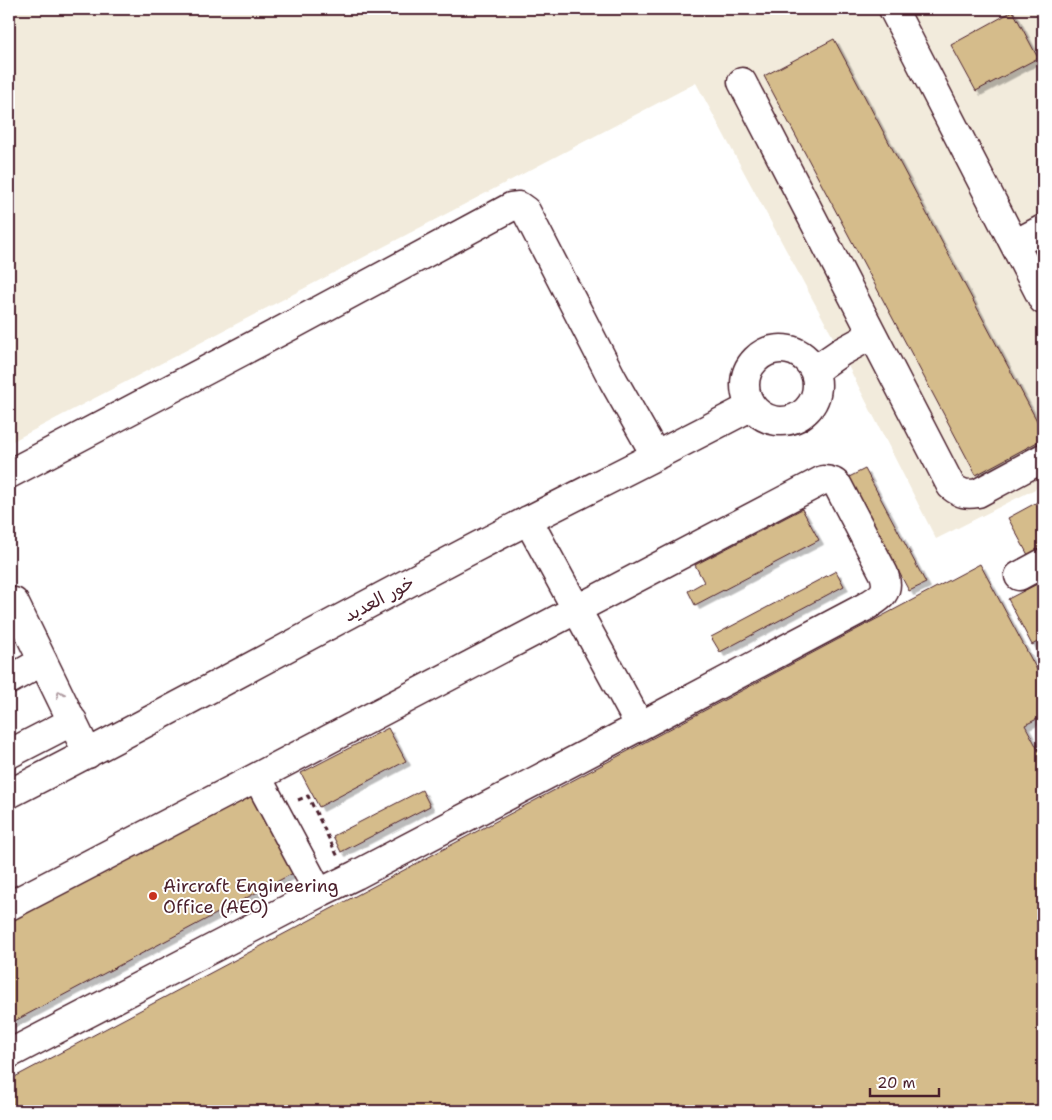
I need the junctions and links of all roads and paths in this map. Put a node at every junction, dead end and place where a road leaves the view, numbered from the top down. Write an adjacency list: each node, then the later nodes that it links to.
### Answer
1 (893, 9): 4 (street)
2 (742, 82): 6 (street)
3 (1043, 229): 4 (street)
4 (1015, 244): 5 (street)
5 (1043, 300)
6 (872, 335): 7 (street); 10 (street)
7 (815, 370): 8 (street); 8 (street)
8 (752, 406): 9 (street, خور العديد)
9 (656, 456): 11 (street); 12 (street, خور العديد)
10 (1043, 458)
11 (9, 474)
12 (528, 520): 16 (street); 22 (street, خور العديد)
13 (1043, 564): 14 (street)
14 (1019, 576)
15 (10, 600): 17 (street)
16 (577, 610): 20 (street); 20 (street); 23 (street)
17 (43, 661): 18 (street); 19 (street, one-way to 17)
18 (9, 680)
19 (73, 721): 21 (street); 22 (street)
20 (640, 726): 26 (street)
21 (9, 754)
22 (88, 754): 24 (street, خور العديد)
23 (257, 777): 25 (street); 28 (street)
24 (9, 794)
25 (275, 811): 26 (path); 27 (street)
26 (356, 874): 27 (street)
27 (319, 892): 29 (street)
28 (9, 906)
29 (9, 1054)

